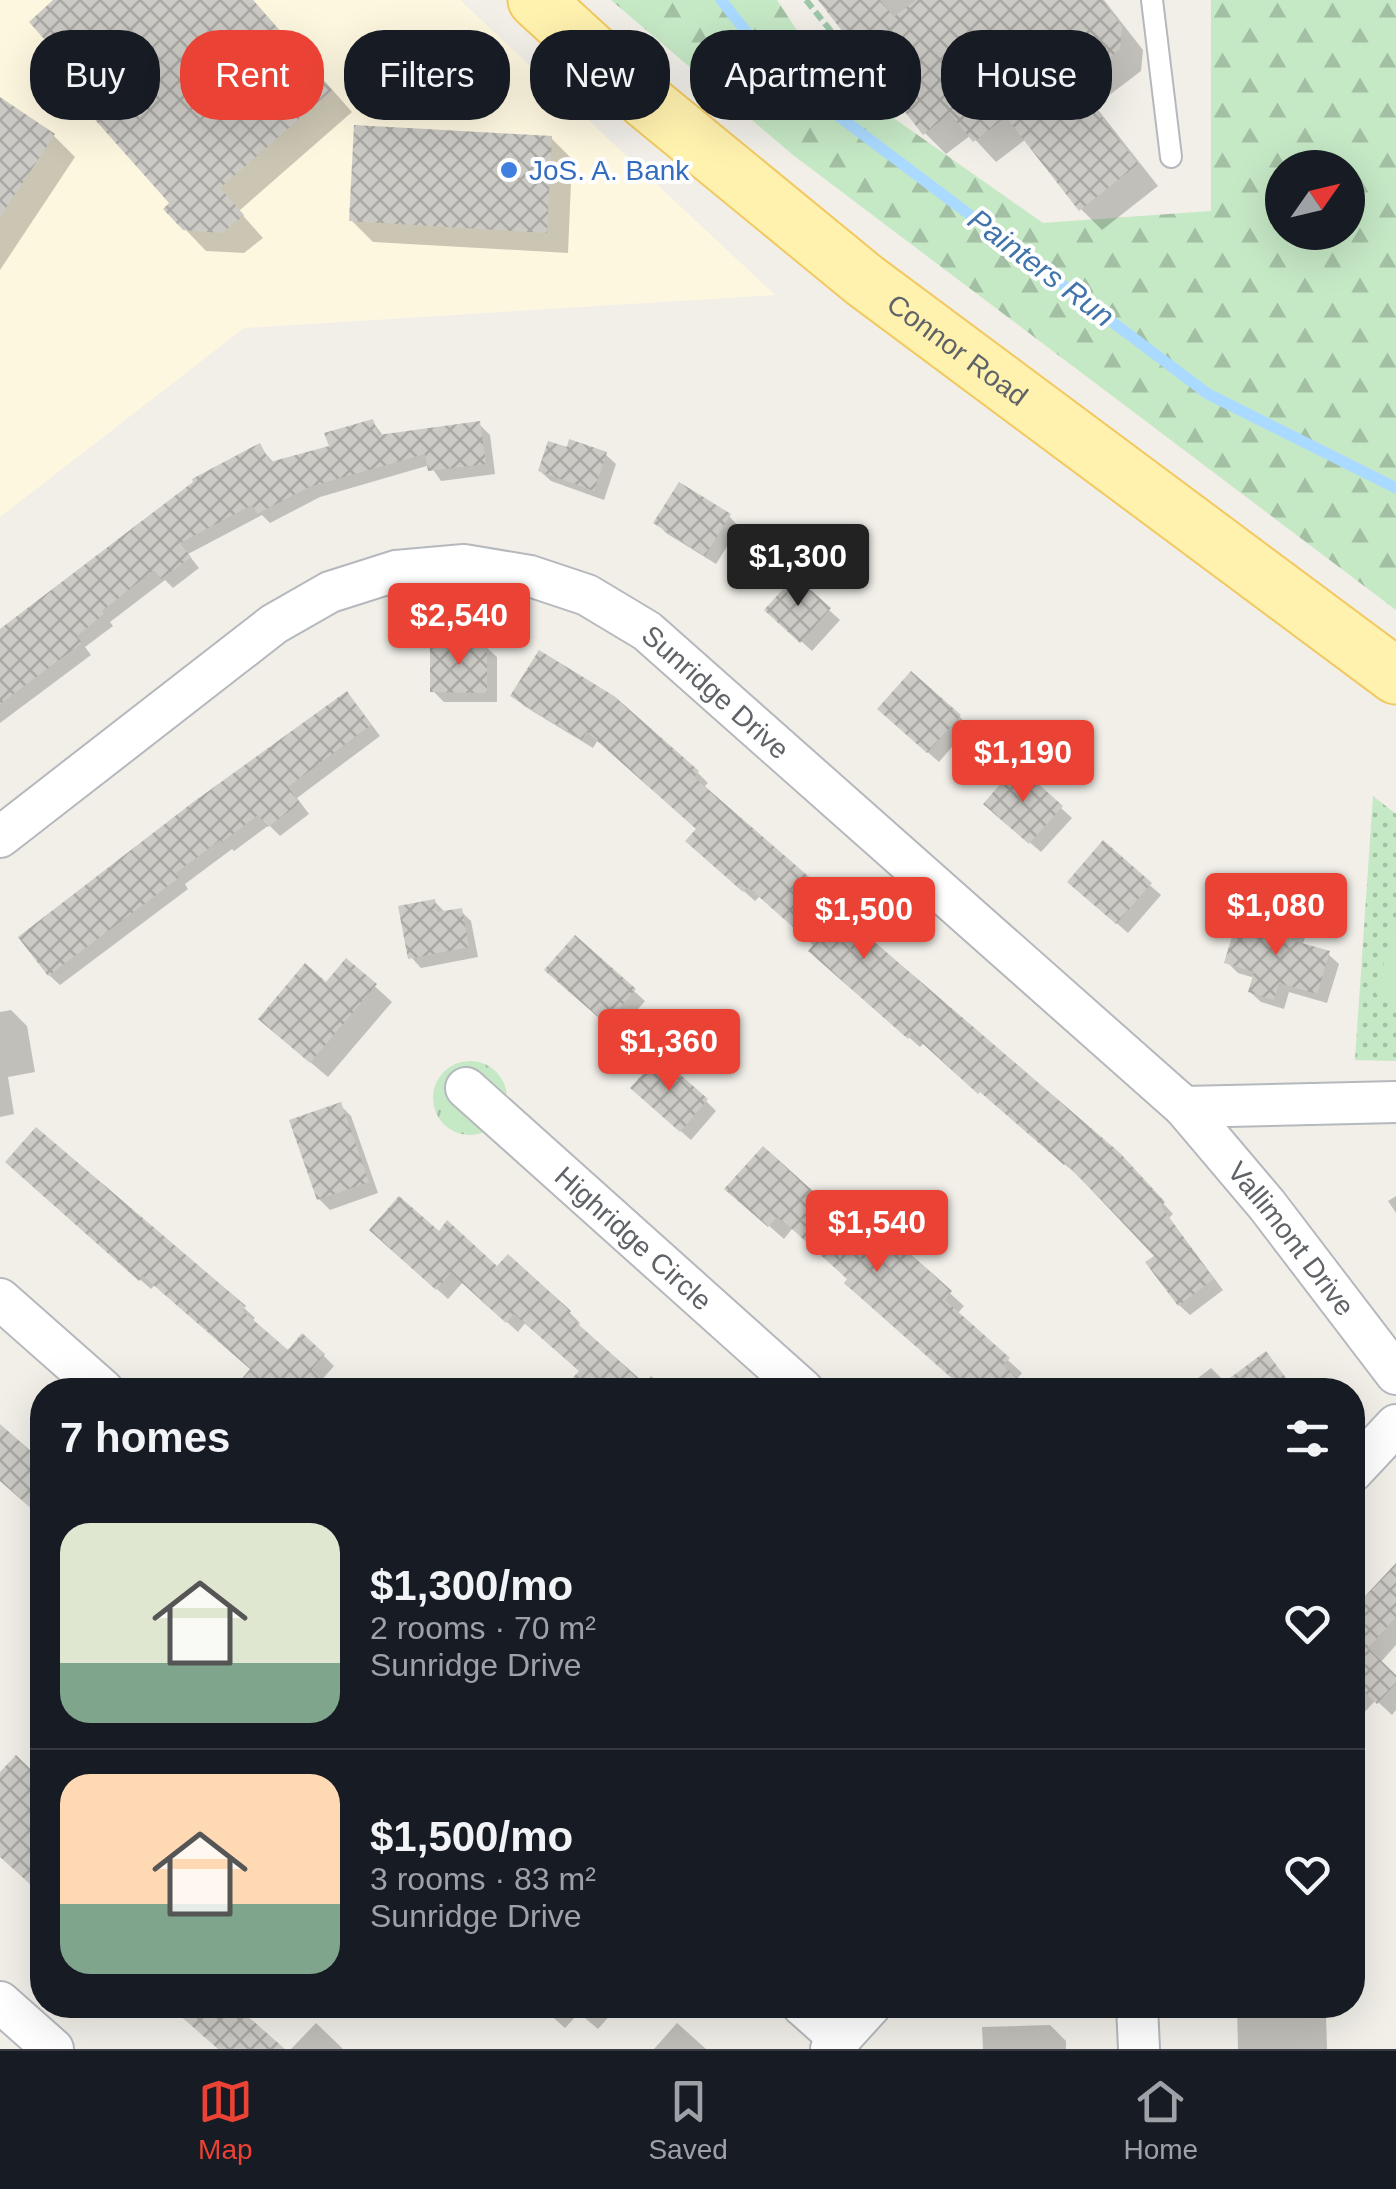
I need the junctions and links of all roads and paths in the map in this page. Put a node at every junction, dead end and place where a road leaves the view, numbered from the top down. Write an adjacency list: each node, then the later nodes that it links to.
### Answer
1 (536, 0): 6 (main road, Connor Road)
2 (806, 0): 4 (path)
3 (1152, 0): 5 (lane)
4 (830, 30)
5 (1172, 158)
6 (1396, 676)
7 (0, 837): 10 (street, Sunridge Drive)
8 (466, 1088): 14 (street, Highridge Circle)
9 (1396, 1102): 10 (street)
10 (1184, 1107): 12 (street, Vallimont Drive)
11 (0, 1299): 13 (street)
12 (1396, 1374)
13 (90, 1378)
14 (790, 1378)
15 (1396, 1426): 16 (street)
16 (1365, 1458)
17 (0, 2002): 22 (street)
18 (813, 2018): 21 (street)
19 (859, 2018): 21 (street)
20 (1138, 2018): 23 (street)
21 (836, 2044)
22 (54, 2049)
23 (1139, 2049)

